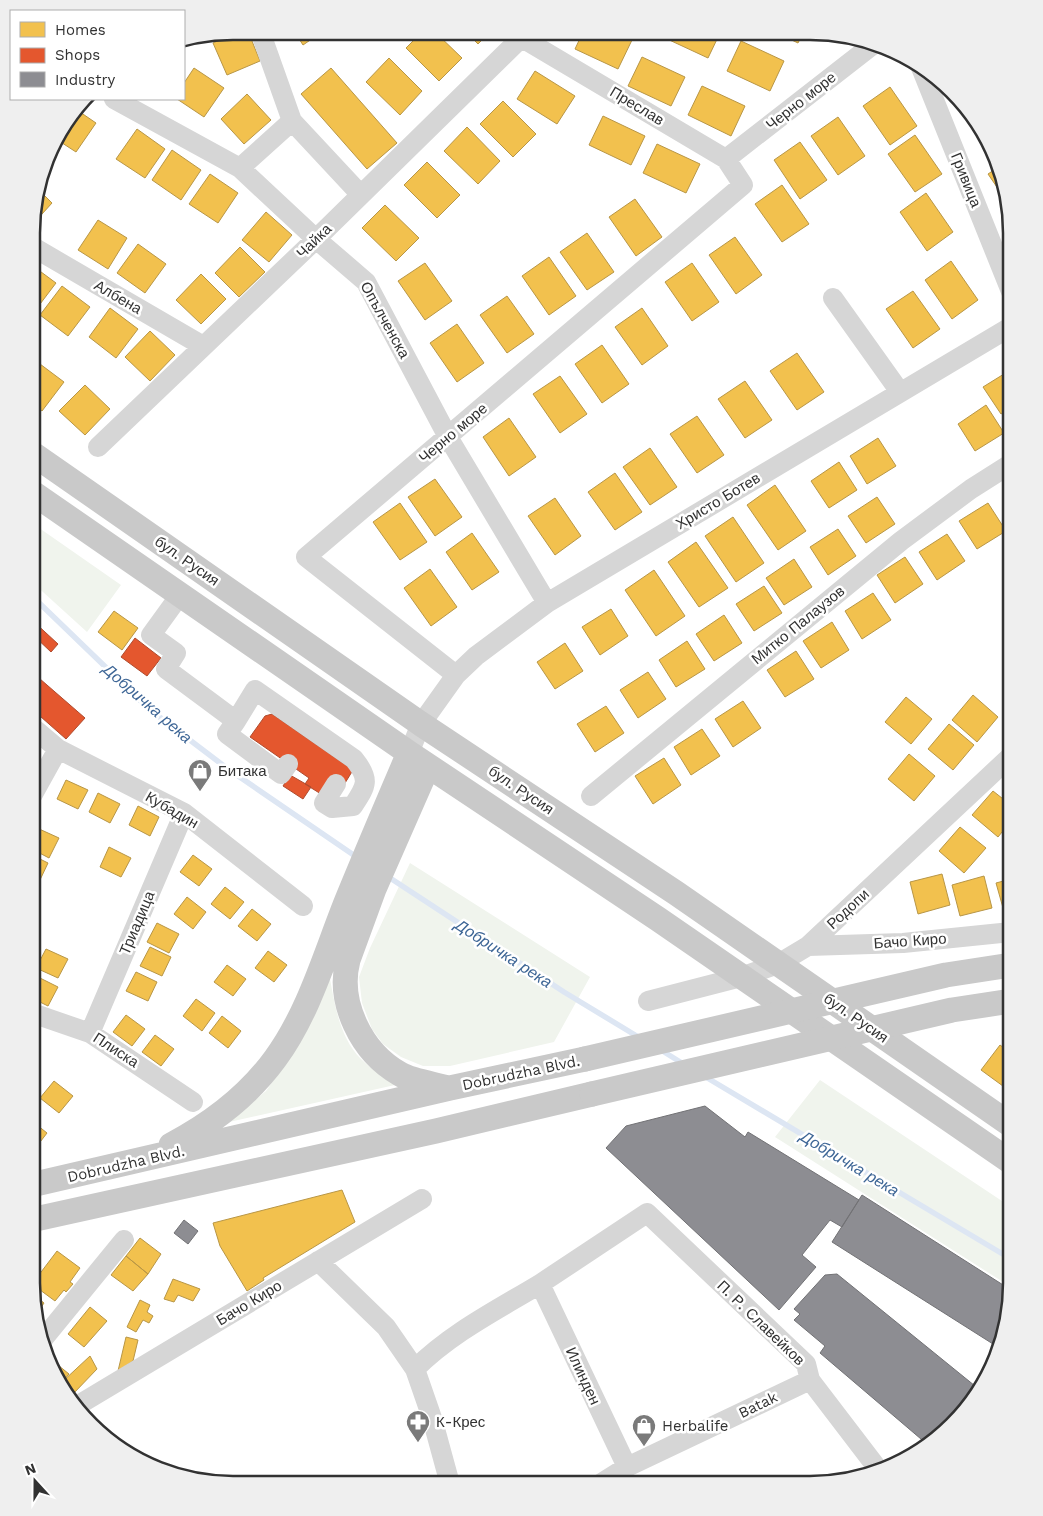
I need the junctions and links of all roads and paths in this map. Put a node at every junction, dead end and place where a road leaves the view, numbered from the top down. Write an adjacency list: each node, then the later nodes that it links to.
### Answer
1 (263, 40): 7 (street)
2 (520, 40): 11 (street, Чайка)
3 (533, 40): 8 (street, Преслав)
4 (867, 49): 8 (street, Черно море)
5 (925, 78): 14 (street, Гривица)
6 (116, 100): 9 (street, Опълченска)
7 (292, 121): 9 (street); 11 (street)
8 (726, 159): 10 (street, Преслав)
9 (240, 168): 12 (street, Опълченска)
10 (743, 185): 19 (street, Черно море)
11 (362, 195): 12 (street, Чайка)
12 (316, 239): 17 (street, Чайка); 19 (street, Опълченска)
13 (40, 251): 17 (street, Албена)
14 (1003, 272)
15 (833, 298): 18 (street)
16 (1003, 331): 18 (street, Христо Ботев)
17 (202, 346): 20 (street, Чайка)
18 (900, 392): 25 (street, Христо Ботев)
19 (448, 437): 25 (street, Опълченска); 26 (street, Черно море)
20 (98, 447)
21 (40, 459): 28 (main road, бул. Русия)
22 (1003, 469): 37 (street, Митко Палаузов)
23 (40, 499): 24 (main road, бул. Русия)
24 (180, 595): 27 (street); 31 (main road, бул. Русия)
25 (547, 603): 26 (street, Христо Ботев)
26 (456, 675): 28 (street, Христо Ботев)
27 (236, 721): 33 (street); 35 (street)
28 (430, 730): 31 (street, Христо Ботев); 45 (main road, бул. Русия)
29 (40, 734): 30 (street, Кубадин)
30 (58, 749): 34 (street); 38 (street, Кубадин)
31 (418, 759): 36 (main road, бул. Русия); 39 (main road); 40 (main road)
32 (1003, 763): 44 (street, Родопи)
33 (288, 764)
34 (40, 782)
35 (336, 784)
36 (462, 788): 39 (main road); 47 (main road, бул. Русия)
37 (592, 796)
38 (184, 813): 42 (street, Кубадин); 51 (street, Триадица)
39 (404, 821): 40 (main road)
40 (379, 851): 41 (main road)
41 (365, 884): 52 (main road); 56 (main road)
42 (303, 906)
43 (1003, 933): 44 (street, Бачо Киро)
44 (808, 946): 45 (street, Родопи)
45 (778, 964): 47 (street, Родопи); 54 (main road, бул. Русия)
46 (1003, 966): 52 (main road, Dobrudzha Blvd., bridge)
47 (741, 977): 48 (street, Родопи); 55 (main road, бул. Русия)
48 (648, 1001)
49 (1003, 1002): 59 (main road, bridge)
50 (40, 1016): 51 (street, Плиска)
51 (90, 1033): 53 (street, Плиска)
52 (450, 1088): 56 (main road, Dobrudzha Blvd.)
53 (193, 1102)
54 (1003, 1119)
55 (1003, 1157)
56 (144, 1160): 57 (main road, Dobrudzha Blvd.)
57 (40, 1183)
58 (422, 1198): 61 (street, Бачо Киро)
59 (40, 1218)
60 (124, 1240): 63 (street)
61 (318, 1261): 64 (street); 66 (street, Бачо Киро)
62 (540, 1284): 64 (street); 65 (street, П. Р. Славейков); 68 (street, Илинден)
63 (47, 1334)
64 (415, 1369): 69 (street)
65 (810, 1380): 67 (street, П. Р. Славейков); 68 (street, Batak)
66 (82, 1403)
67 (875, 1465)
68 (627, 1467): 70 (street, Batak)
69 (448, 1476)
70 (613, 1476)

